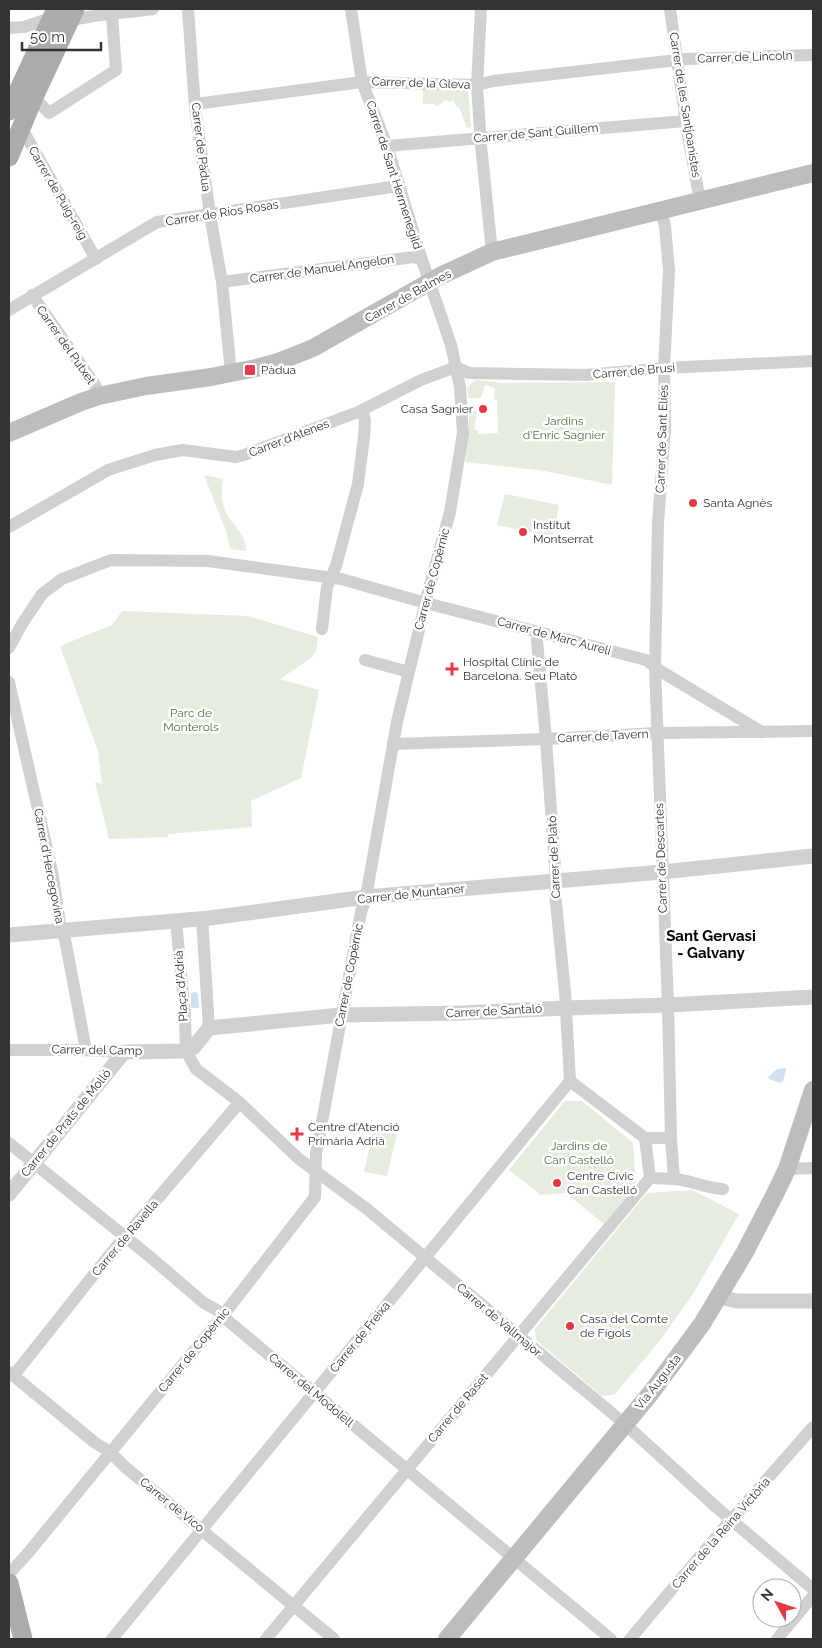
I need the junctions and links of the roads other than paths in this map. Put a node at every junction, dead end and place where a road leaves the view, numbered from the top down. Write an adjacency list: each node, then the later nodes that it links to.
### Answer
1 (154, 9): 7 (street)
2 (188, 9): 14 (street, Carrer de Pàdua)
3 (352, 9): 11 (street, Carrer de Sant Hermenegild)
4 (481, 9): 12 (street)
5 (670, 9): 10 (street, Carrer de les Santjoanistes)
6 (63, 14): 7 (street); 8 (street); 13 (main road); 15 (main road)
7 (112, 15): 13 (street)
8 (9, 28)
9 (813, 54): 10 (street, Carrer de Lincoln)
10 (677, 60): 12 (street, Carrer de la Gleva); 16 (street, Carrer de les Santjoanistes)
11 (362, 82): 12 (street, Carrer de la Gleva); 14 (street, Carrer de la Gleva); 19 (street, Carrer de Sant Hermenegild)
12 (477, 85): 18 (street)
13 (34, 97): 17 (main road)
14 (195, 104): 25 (street, Carrer de Pàdua)
15 (9, 111)
16 (686, 121): 18 (street, Carrer de Sant Guillem); 23 (street, Carrer de les Santjoanistes)
17 (21, 127): 20 (main road); 27 (street, Carrer de Puig-reig)
18 (480, 138): 19 (street, Carrer de Sant Guillem); 26 (street)
19 (386, 146): 22 (street, Carrer de Sant Hermenegild)
20 (9, 157)
21 (813, 173): 23 (main road, Carrer de Balmes)
22 (398, 186): 25 (street, Carrer de Ríos Rosas); 28 (street, Carrer de Sant Hermenegild)
23 (701, 200): 24 (main road, Carrer de Balmes)
24 (661, 210): 26 (main road, Carrer de Balmes); 35 (street, Carrer de Sant Elies)
25 (210, 214): 27 (street, Carrer de Ríos Rosas); 29 (street, Carrer de Pàdua)
26 (492, 252): 30 (main road, Carrer de Balmes)
27 (96, 259): 31 (street, Carrer de Ríos Rosas)
28 (422, 260): 29 (street, Carrer de Manuel Angelon); 30 (street, Carrer de Sant Hermenegild)
29 (222, 282): 36 (street, Carrer de Pàdua)
30 (430, 282): 34 (street, Carrer de Copèrnic); 36 (main road, Carrer de Balmes)
31 (32, 295): 32 (street, Carrer de Ríos Rosas); 37 (street, Carrer del Putxet)
32 (9, 310)
33 (813, 361): 35 (street, Carrer de Brusi)
34 (456, 367): 35 (street, Carrer de Brusi); 38 (street, Carrer d'Atenes); 42 (street, Carrer de Copèrnic)
35 (664, 368): 47 (street, Carrer de Sant Elies)
36 (231, 373): 37 (main road, Carrer de Balmes)
37 (99, 396): 39 (main road, Carrer de Balmes)
38 (362, 410): 40 (street, Carrer d'Atenes); 41 (street)
39 (9, 433)
40 (9, 527)
41 (330, 576): 42 (street, Carrer de Marc Aureli); 43 (street); 45 (street, Carrer de Marc Aureli)
42 (426, 603): 44 (street, Carrer de Marc Aureli); 48 (street, Carrer de Copèrnic)
43 (322, 629)
44 (538, 632): 47 (street, Carrer de Marc Aureli); 53 (street, Carrer de Plató)
45 (9, 648)
46 (365, 660): 48 (street)
47 (655, 668): 51 (street, Carrer de Marc Aureli); 52 (street, Carrer de Descartes)
48 (409, 672): 54 (street, Carrer de Copèrnic)
49 (9, 682): 61 (street, Carrer d'Hercegovina)
50 (813, 731): 51 (street, Carrer de Tavern)
51 (762, 732): 52 (street, Carrer de Tavern)
52 (656, 734): 53 (street, Carrer de Tavern); 56 (street, Carrer de Descartes)
53 (546, 739): 54 (street, Carrer de Tavern); 57 (street, Carrer de Plató)
54 (393, 744): 58 (street, Carrer de Copèrnic)
55 (813, 856): 56 (street, Carrer de Muntaner)
56 (662, 872): 57 (street, Carrer de Muntaner); 64 (street, Carrer de Descartes)
57 (556, 881): 58 (street, Carrer de Muntaner); 65 (street, Carrer de Plató)
58 (366, 898): 59 (street, Carrer de Muntaner); 66 (street, Carrer de Copèrnic)
59 (202, 918): 60 (street, Carrer de Muntaner); 67 (street, Plaça d'Adrià)
60 (176, 921): 61 (street, Carrer de Muntaner); 70 (street, Plaça d'Adrià)
61 (61, 930): 62 (street, Carrer de Muntaner); 69 (street, Carrer d'Hercegovina)
62 (9, 935)
63 (813, 997): 64 (street, Carrer de Santaló)
64 (668, 1005): 65 (street, Carrer de Santaló); 76 (street, Carrer de Descartes)
65 (566, 1008): 66 (street, Carrer de Santaló); 72 (street, Carrer de Plató)
66 (341, 1015): 67 (street, Carrer de Santaló); 81 (street, Carrer de Copèrnic)
67 (209, 1028): 70 (street)
68 (9, 1050): 69 (street, Carrer del Camp)
69 (86, 1050): 71 (street, Carrer del Camp)
70 (186, 1051): 71 (street, Carrer del Camp); 74 (street, Carrer de Vallmajor)
71 (124, 1052): 78 (street, Carrer de Prats de Molló)
72 (570, 1081): 75 (street); 87 (street, Carrer de Freixa)
73 (813, 1090): 80 (main road, Via Augusta)
74 (240, 1103): 81 (street, Carrer de Vallmajor); 86 (street, Carrer de Ravella)
75 (644, 1138): 76 (street); 82 (street)
76 (671, 1138): 83 (street, Carrer de Descartes)
77 (9, 1143): 78 (street, Carrer del Modolell)
78 (34, 1163): 85 (street, Carrer de Prats de Molló); 86 (street, Carrer del Modolell)
79 (813, 1168): 80 (street)
80 (786, 1169): 88 (main road, Via Augusta)
81 (316, 1171): 87 (street, Carrer de Vallmajor); 90 (street, Carrer de Copèrnic)
82 (650, 1178): 83 (street); 91 (street, Carrer de Raset)
83 (674, 1179): 84 (street)
84 (723, 1189)
85 (9, 1194)
86 (125, 1237): 90 (street, Carrer del Modolell); 92 (street, Carrer de Ravella)
87 (425, 1257): 91 (street, Carrer de Vallmajor); 93 (street, Carrer de Freixa)
88 (720, 1297): 89 (street); 94 (main road, Via Augusta)
89 (813, 1301)
90 (224, 1314): 93 (street, Carrer del Modolell); 96 (street, Carrer de Copèrnic)
91 (518, 1336): 94 (street, Carrer de Vallmajor); 97 (street, Carrer de Raset)
92 (11, 1374): 96 (street, Carrer de Vico)
93 (314, 1393): 97 (street, Carrer del Modolell); 99 (street, Carrer de Freixa)
94 (624, 1424): 98 (street, Carrer de Vallmajor); 100 (main road, Via Augusta)
95 (813, 1427): 98 (street, Carrer de la Reina Victòria)
96 (110, 1452): 99 (street, Carrer de Vico); 101 (street, Carrer de Copèrnic)
97 (407, 1470): 100 (street, Carrer del Modolell); 105 (street, Carrer de Raset)
98 (732, 1520): 103 (street, Carrer de Vallmajor); 112 (street, Carrer de la Reina Victòria)
99 (201, 1529): 105 (street, Carrer de Vico); 107 (street, Carrer de Freixa)
100 (513, 1559): 110 (main road, Via Augusta); 111 (street, Carrer del Modolell)
101 (9, 1574)
102 (9, 1583): 106 (main road)
103 (813, 1589)
104 (813, 1596): 113 (street)
105 (295, 1606): 108 (street, Carrer de Raset); 109 (street, Carrer de Vico)
106 (23, 1639)
107 (112, 1639)
108 (266, 1639)
109 (334, 1639)
110 (447, 1639)
111 (611, 1639)
112 (630, 1639)
113 (777, 1639)

